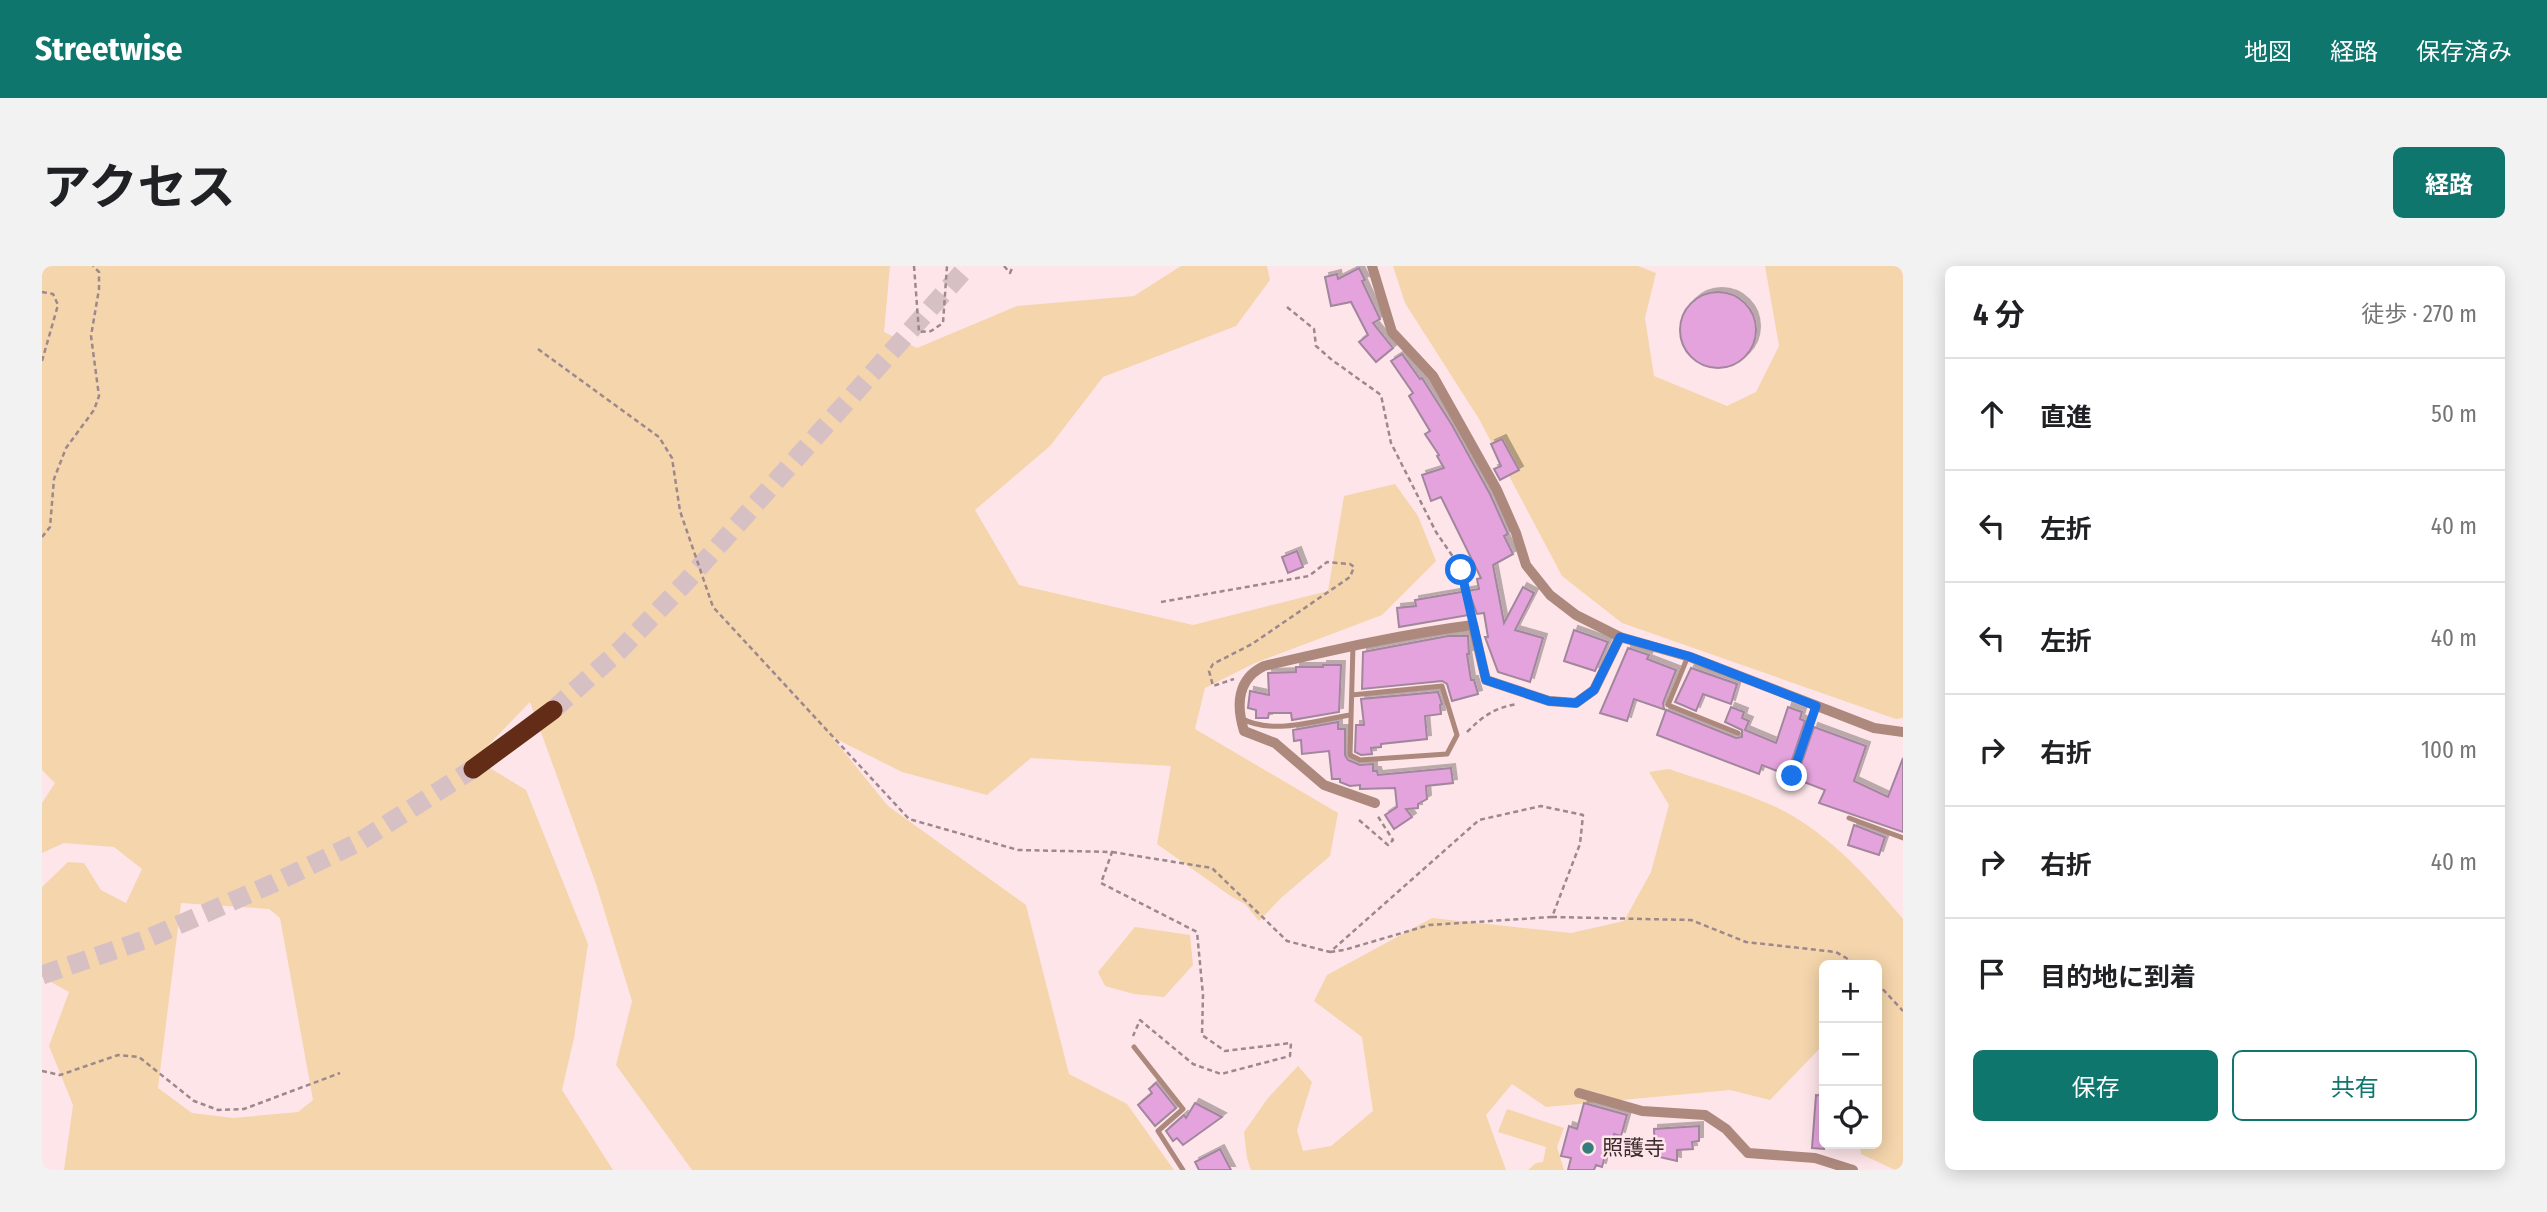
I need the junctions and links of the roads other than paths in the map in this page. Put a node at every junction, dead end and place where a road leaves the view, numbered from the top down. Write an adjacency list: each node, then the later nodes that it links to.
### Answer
1 (1372, 266): 2 (street)
2 (1620, 637): 3 (street); 4 (street)
3 (1353, 645): 5 (lane); 9 (street)
4 (1688, 656): 6 (street); 11 (lane)
5 (1352, 695): 8 (lane); 8 (lane)
6 (1816, 706): 10 (street); 13 (lane)
7 (552, 710): 12 (highway)
8 (1350, 715): 9 (lane)
9 (1240, 717): 14 (street)
10 (1903, 732)
11 (1738, 733)
12 (473, 769)
13 (1792, 776)
14 (1372, 802)
15 (1849, 818): 16 (lane)
16 (1903, 838)
17 (1135, 1047): 19 (lane)
18 (1579, 1093): 20 (street)
19 (1183, 1170)
20 (1853, 1170)

